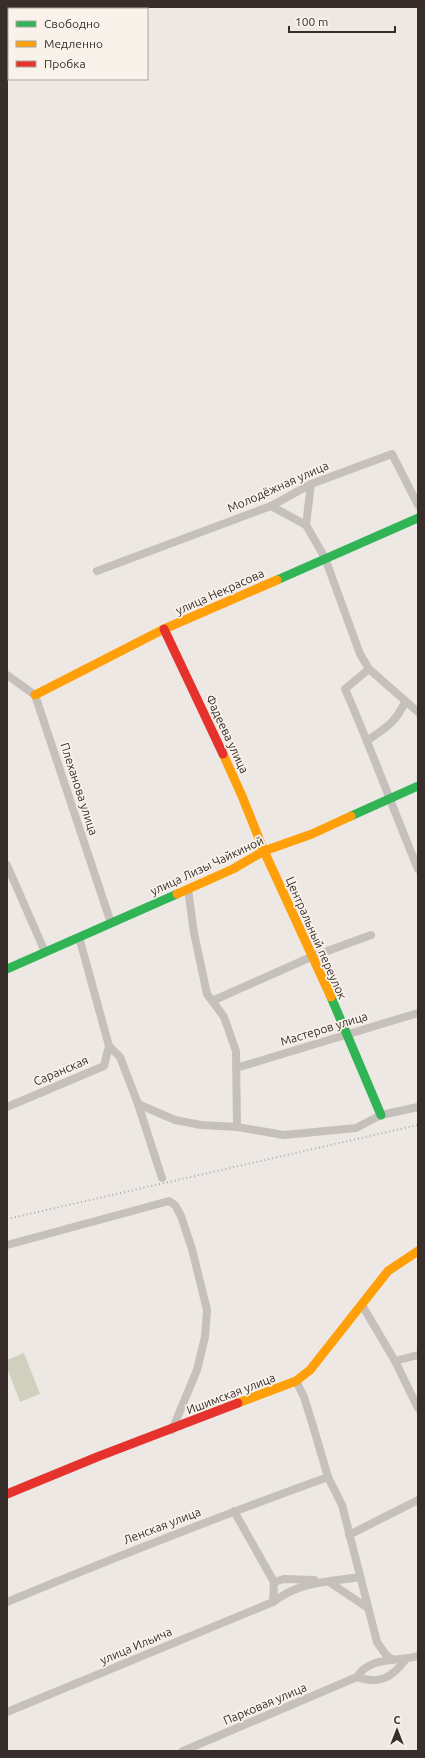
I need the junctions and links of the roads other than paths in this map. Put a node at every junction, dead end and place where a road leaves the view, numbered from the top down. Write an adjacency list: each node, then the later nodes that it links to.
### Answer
1 (311, 484): 2 (street, Молодёжная улица); 3 (street, Молодёжная улица); 5 (street)
2 (418, 505)
3 (271, 506): 5 (street); 7 (street, Молодёжная улица)
4 (418, 518): 6 (street, улица Некрасова)
5 (306, 525): 6 (street)
6 (325, 558): 8 (street, улица Некрасова); 9 (street)
7 (97, 571)
8 (164, 629): 11 (street, улица Некрасова); 17 (street, Фадеева улица)
9 (369, 669): 12 (street); 14 (street)
10 (7, 675): 11 (street)
11 (35, 695): 21 (street, Плеханова улица)
12 (405, 702): 13 (street); 14 (street)
13 (418, 712)
14 (368, 740): 16 (street)
15 (418, 786): 16 (street, улица Лизы Чайкиной)
16 (389, 800): 17 (street, улица Лизы Чайкиной); 19 (street)
17 (264, 851): 20 (street, улица Лизы Чайкиной); 25 (street, Центральный переулок)
18 (7, 866): 24 (street)
19 (418, 869)
20 (188, 889): 21 (street, улица Лизы Чайкиной); 27 (street)
21 (111, 923): 23 (street, улица Лизы Чайкиной)
22 (371, 935): 25 (street)
23 (79, 937): 24 (street, улица Лизы Чайкиной); 30 (street)
24 (45, 952): 26 (street, улица Лизы Чайкиной)
25 (311, 957): 27 (street); 29 (street, Центральный переулок)
26 (7, 969)
27 (212, 1001): 31 (street)
28 (418, 1013): 29 (street, Мастеров улица)
29 (348, 1035): 31 (street, Мастеров улица); 35 (street, Центральный переулок)
30 (109, 1046): 32 (street); 33 (street, Саранская)
31 (236, 1068): 36 (street)
32 (138, 1104): 36 (street); 37 (street)
33 (7, 1107)
34 (418, 1107): 35 (street)
35 (381, 1115): 36 (street)
36 (237, 1127)
37 (162, 1178)
38 (7, 1245): 45 (street)
39 (418, 1251): 40 (street, Ишимская улица)
40 (362, 1304): 42 (street); 43 (street, Ишимская улица)
41 (418, 1355): 42 (street)
42 (395, 1361): 44 (street)
43 (296, 1381): 45 (street, Ишимская улица); 46 (street)
44 (418, 1408)
45 (172, 1430): 47 (street, Ишимская улица)
46 (328, 1477): 49 (street, Ленская улица); 50 (street)
47 (7, 1494)
48 (418, 1500): 50 (street)
49 (234, 1511): 52 (street); 54 (street, Ленская улица)
50 (349, 1535): 51 (street)
51 (360, 1577): 53 (street); 56 (street)
52 (274, 1582): 53 (street); 55 (street)
53 (331, 1582): 55 (street, улица Ильича); 56 (street)
54 (7, 1602)
55 (273, 1602): 61 (street, улица Ильича)
56 (368, 1608): 59 (street)
57 (418, 1656): 58 (street, Парковая улица)
58 (406, 1659): 59 (street, Парковая улица); 60 (street)
59 (393, 1660): 60 (street, Парковая улица)
60 (357, 1677): 62 (street, Парковая улица)
61 (7, 1712)
62 (183, 1751)

